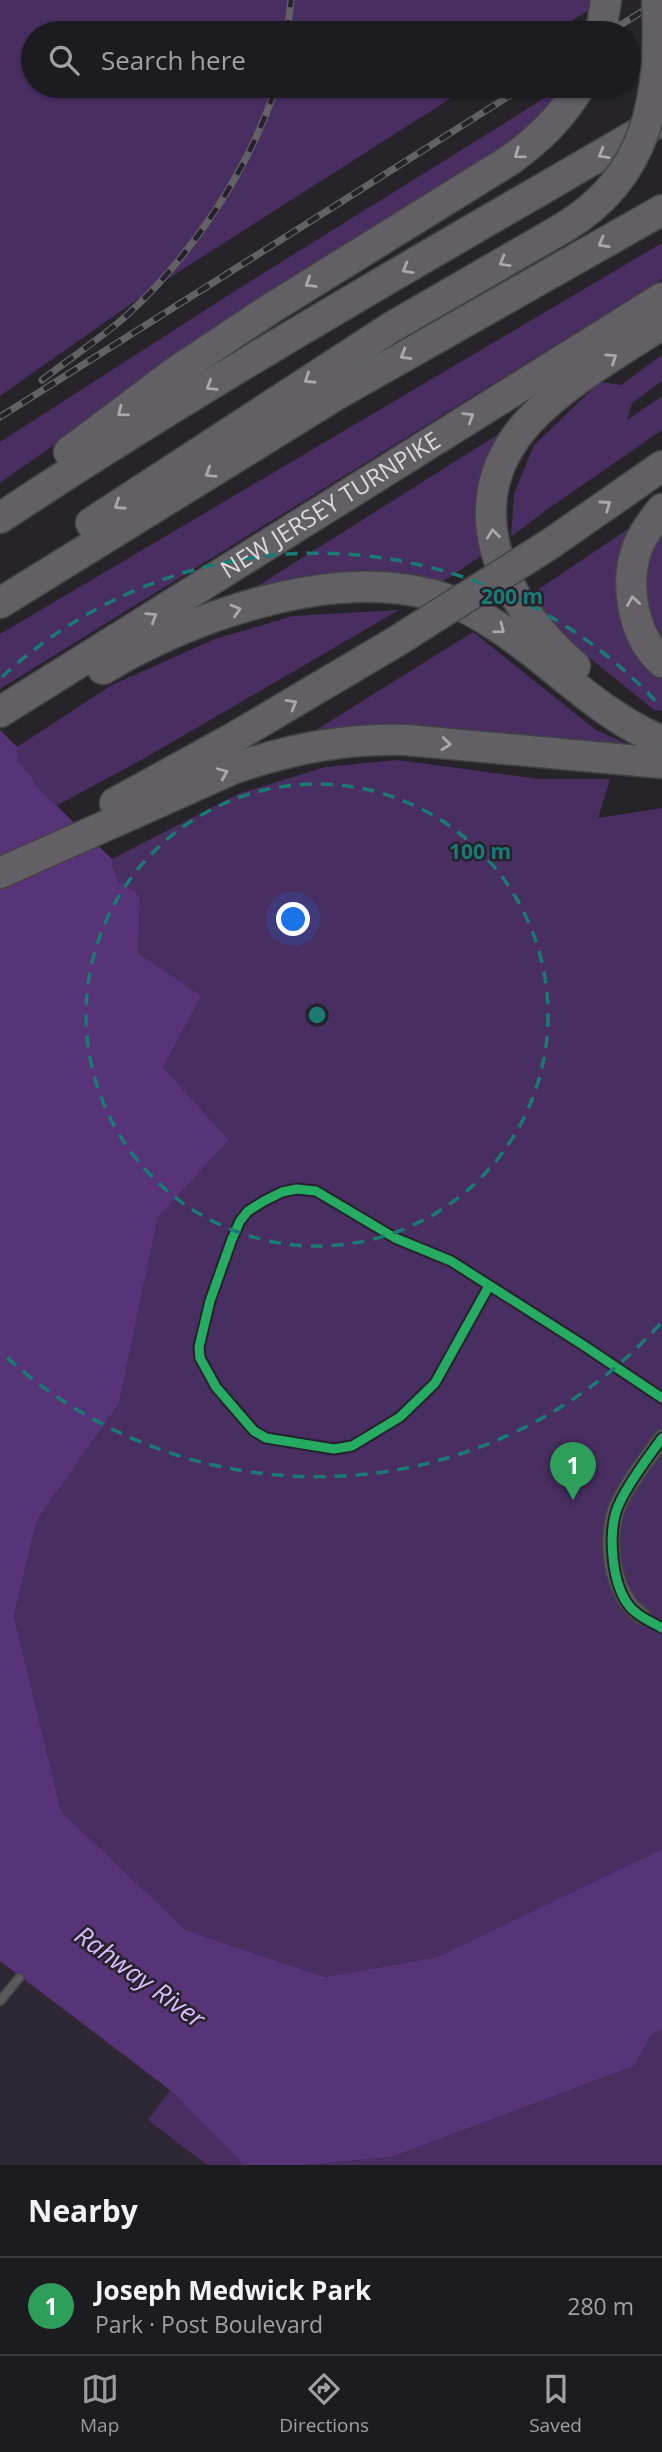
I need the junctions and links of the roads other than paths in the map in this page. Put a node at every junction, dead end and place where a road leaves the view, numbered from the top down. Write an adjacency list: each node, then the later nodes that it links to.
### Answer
1 (606, 0): 3 (highway)
2 (657, 0): 13 (highway, one-way to 13, bridge)
3 (603, 21)
4 (572, 98): 9 (highway, one-way to 9)
5 (662, 120): 9 (highway, one-way to 9)
6 (662, 210): 14 (highway, one-way to 14)
7 (662, 298): 16 (highway, NEW JERSEY TURNPIKE, one-way to 7)
8 (662, 324): 18 (highway, one-way to 8)
9 (64, 466): 12 (highway)
10 (662, 467): 22 (highway, one-way to 10, bridge)
11 (662, 509): 15 (highway, one-way to 11)
12 (11, 511)
13 (0, 583)
14 (0, 603)
15 (662, 662)
16 (58, 686): 17 (highway, NEW JERSEY TURNPIKE); 19 (highway); 20 (highway, one-way to 20)
17 (0, 712)
18 (662, 724)
19 (0, 729)
20 (662, 741)
21 (662, 762): 22 (highway, one-way to 21)
22 (154, 794): 23 (highway); 24 (highway)
23 (0, 863)
24 (0, 873)
25 (662, 1438): 26 (street)
26 (642, 1616)
27 (19, 1978): 28 (lane)
28 (0, 2001)

